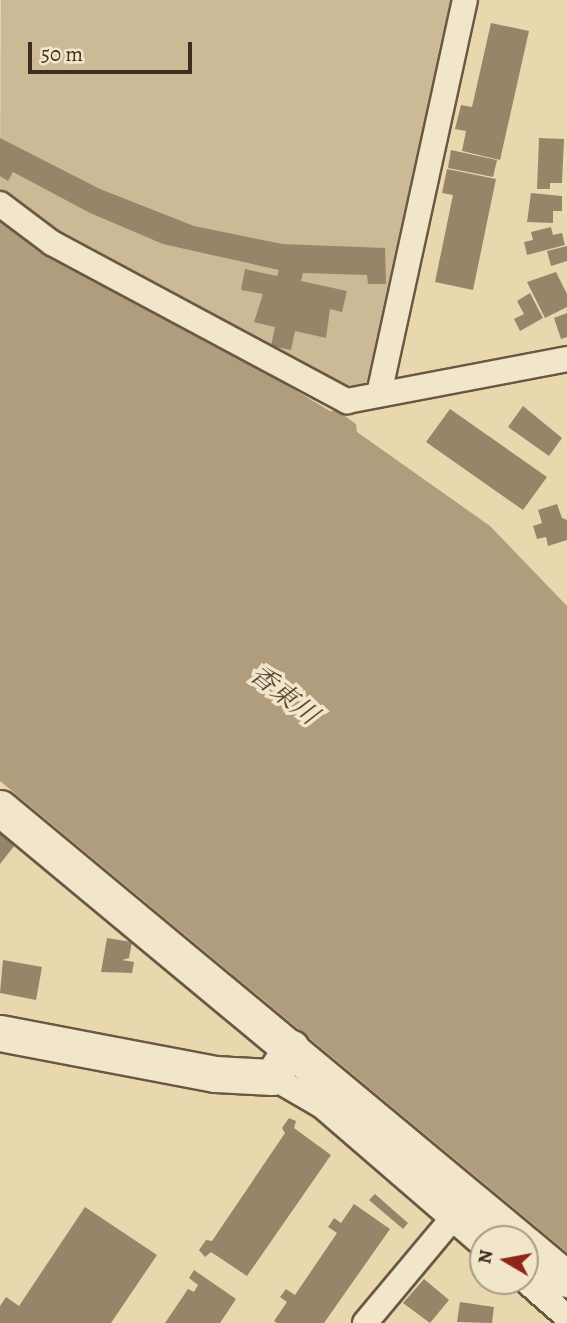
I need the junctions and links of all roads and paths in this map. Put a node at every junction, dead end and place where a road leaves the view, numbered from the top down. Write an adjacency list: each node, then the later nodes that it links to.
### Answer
1 (465, 0): 4 (street)
2 (0, 204): 4 (street)
3 (567, 359): 4 (street)
4 (379, 394)
5 (0, 808): 7 (street)
6 (0, 1033): 8 (street)
7 (291, 1048): 8 (street); 10 (street)
8 (272, 1077): 9 (street)
9 (452, 1219): 11 (street); 16 (street)
10 (502, 1225)
11 (469, 1233)
12 (539, 1256): 13 (street)
13 (567, 1279)
14 (539, 1292): 15 (street)
15 (567, 1317)
16 (365, 1323)

